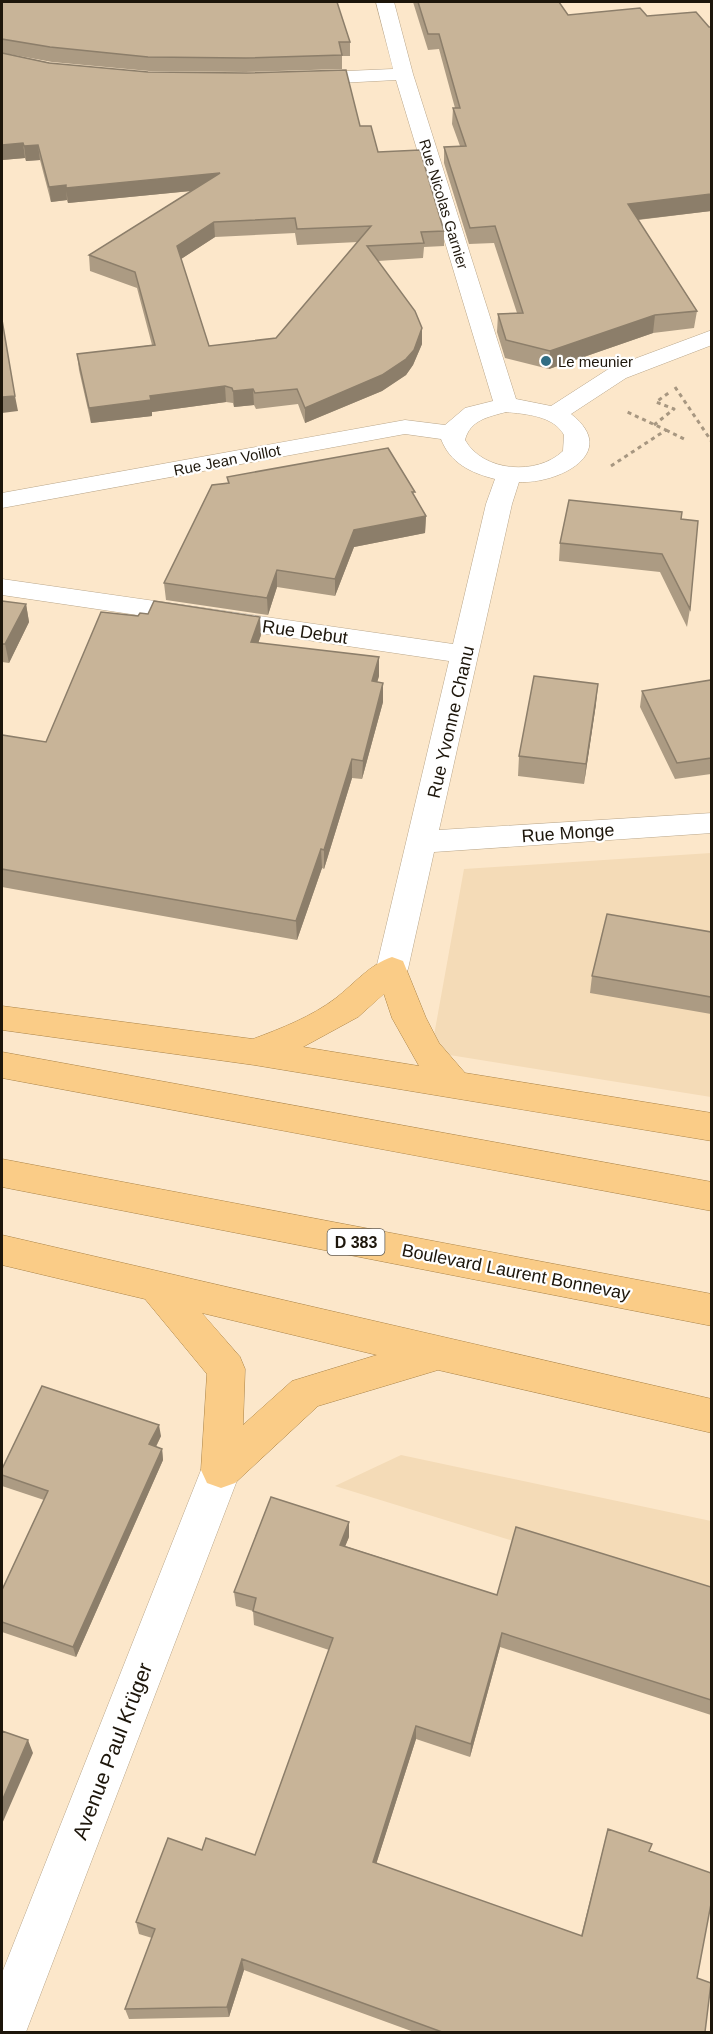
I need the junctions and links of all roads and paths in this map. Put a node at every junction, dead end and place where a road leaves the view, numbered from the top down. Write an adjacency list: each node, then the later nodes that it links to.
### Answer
1 (385, 2): 2 (street, Rue Nicolas Garnier)
2 (404, 74): 3 (street); 7 (street, Rue Nicolas Garnier)
3 (282, 81)
4 (711, 337): 5 (street)
5 (656, 358): 6 (path); 9 (street)
6 (676, 388): 10 (path); 14 (path)
7 (506, 405): 9 (street); 12 (street)
8 (623, 410): 10 (path)
9 (554, 414): 16 (street)
10 (654, 425): 11 (path)
11 (666, 430): 13 (path); 15 (path)
12 (453, 433): 16 (street); 17 (street, Rue Jean Voillot)
13 (687, 440)
14 (711, 442)
15 (606, 470)
16 (509, 475): 19 (street, Rue Yvonne Chanu)
17 (2, 501)
18 (2, 587): 19 (street, Rue Debut)
19 (466, 655): 21 (street, Rue Yvonne Chanu)
20 (711, 823): 21 (street, Rue Monge)
21 (424, 842): 22 (street, Rue Yvonne Chanu)
22 (392, 969): 24 (highway); 26 (highway)
23 (2, 1018): 24 (highway)
24 (254, 1052): 26 (highway)
25 (2, 1065): 29 (highway)
26 (457, 1087): 27 (highway)
27 (711, 1128)
28 (2, 1173): 32 (highway, Boulevard Laurent Bonnevay / D 383)
29 (711, 1197)
30 (2, 1250): 31 (highway)
31 (156, 1286): 33 (highway); 35 (highway)
32 (711, 1310)
33 (435, 1354): 34 (highway); 35 (highway)
34 (711, 1416)
35 (221, 1470): 36 (street, Avenue Paul Krüger)
36 (2, 2032)

